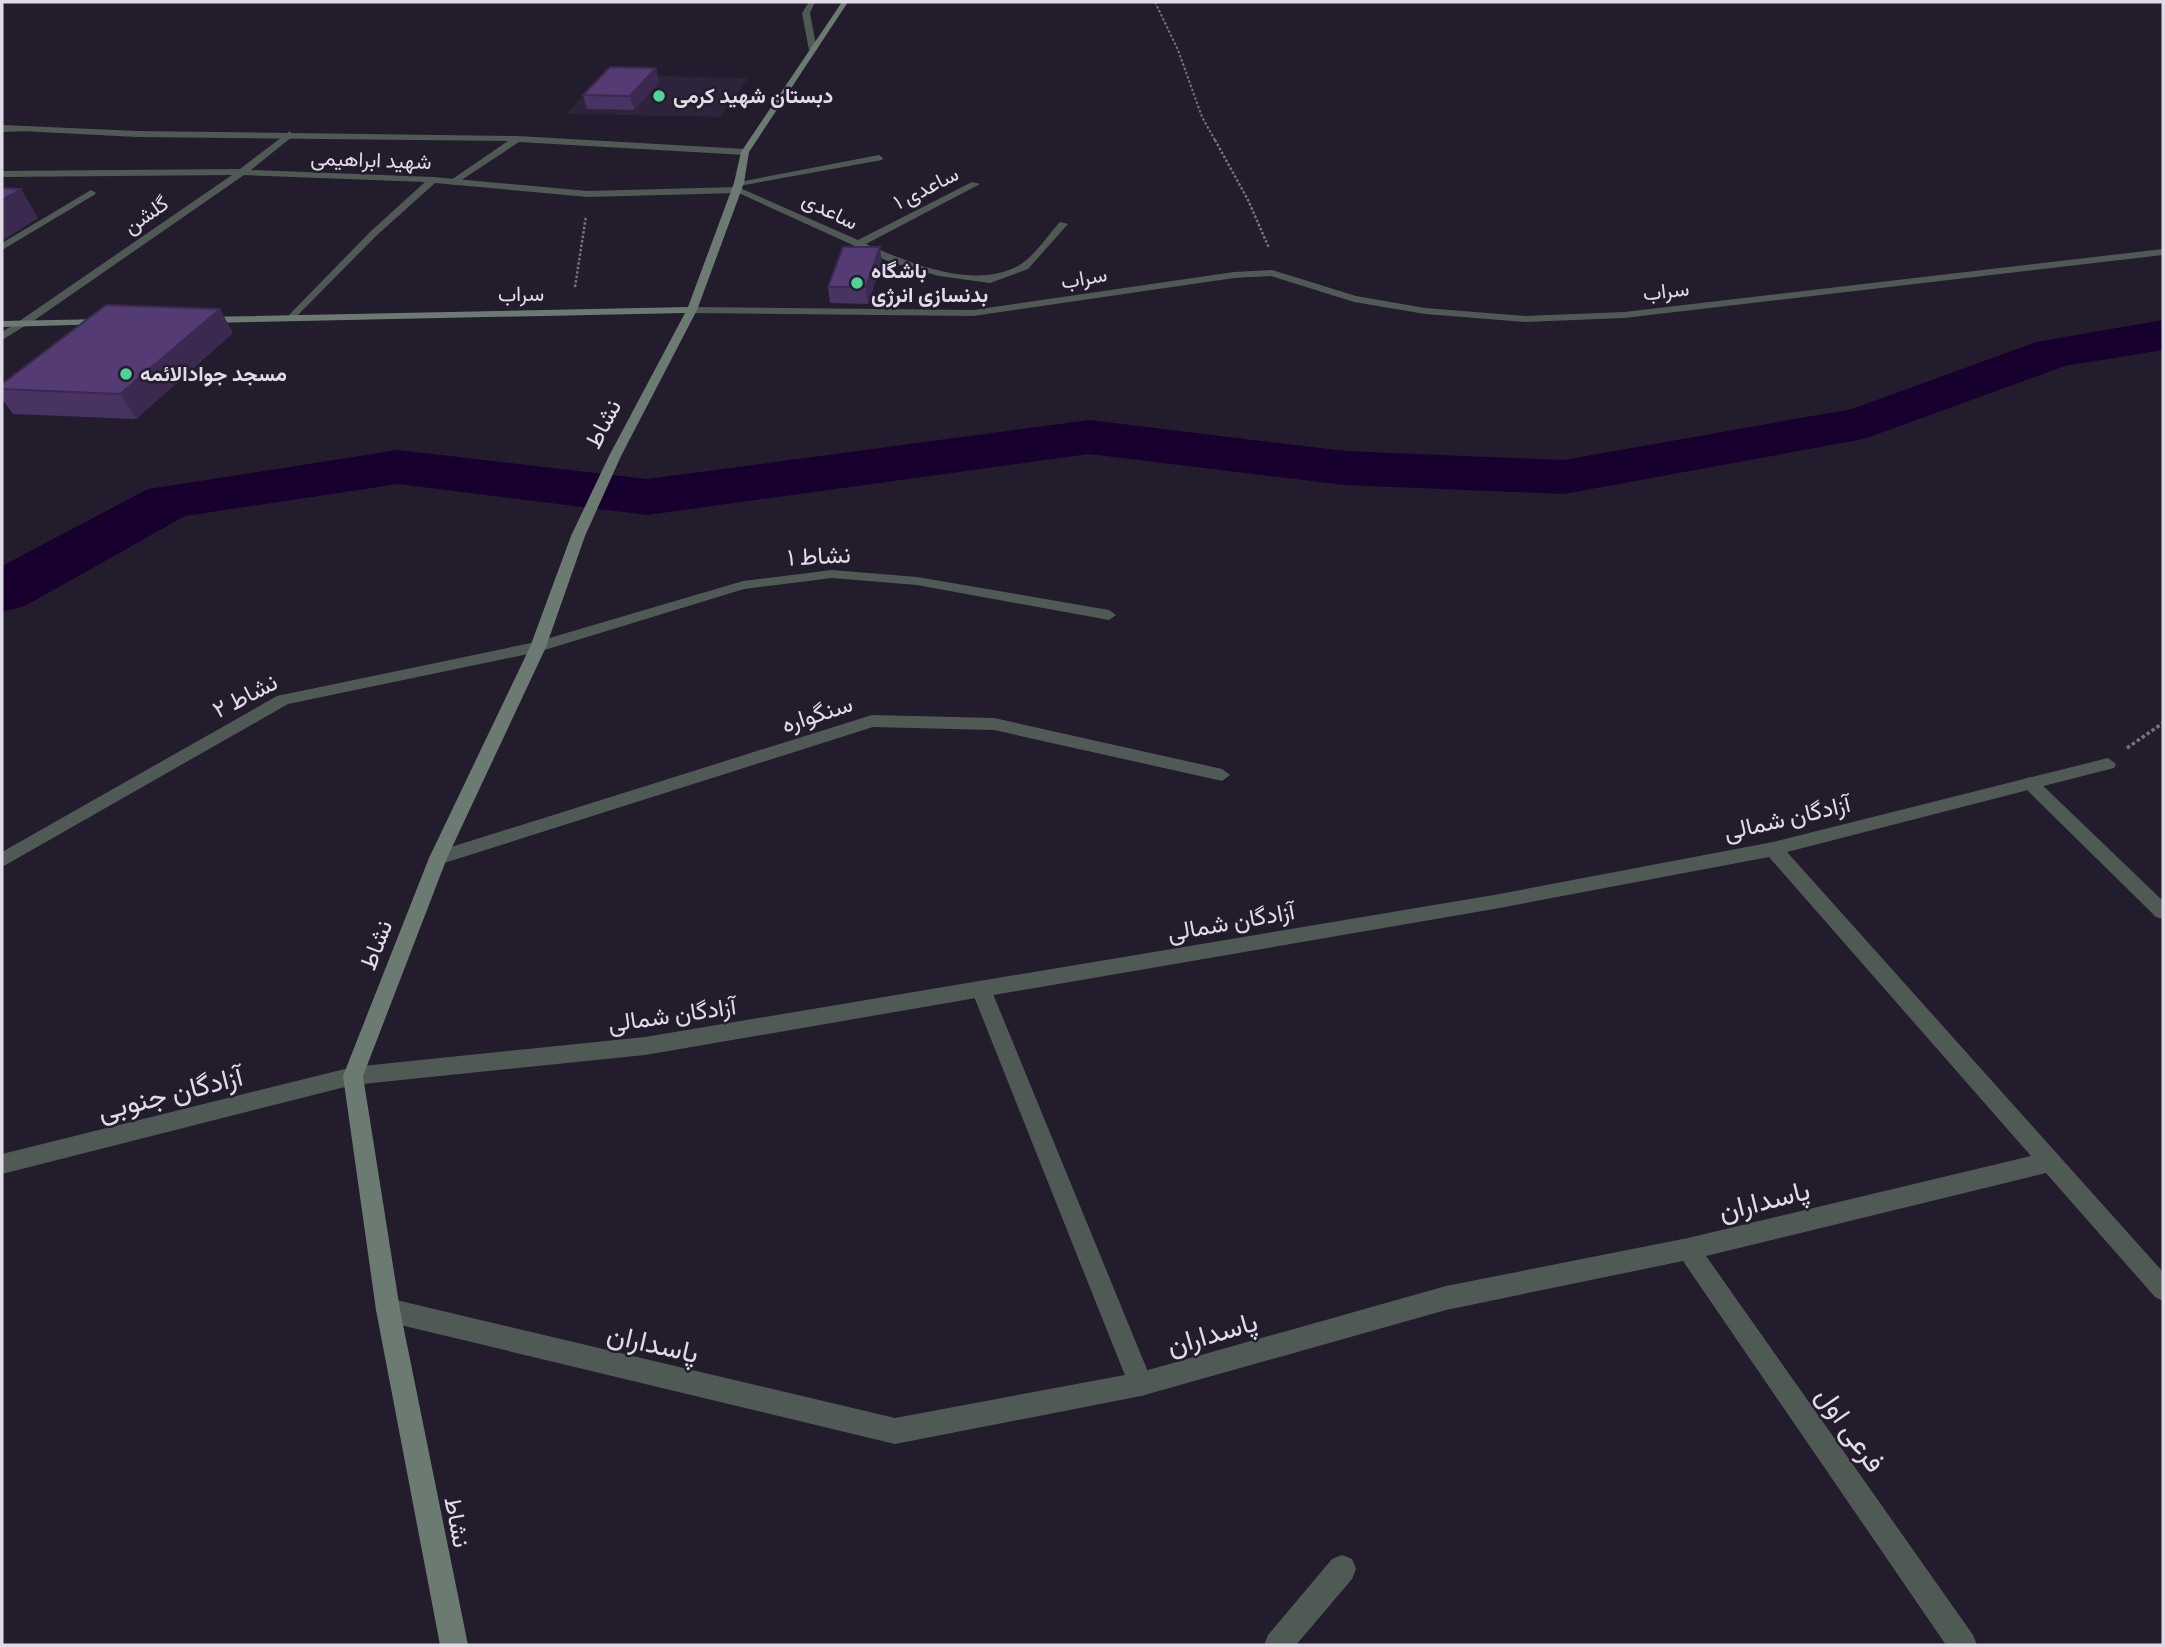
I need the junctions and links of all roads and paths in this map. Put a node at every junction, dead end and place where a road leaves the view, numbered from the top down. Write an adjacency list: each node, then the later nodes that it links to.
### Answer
1 (812, 2): 4 (street)
2 (845, 2): 4 (main road)
3 (1155, 2): 23 (path)
4 (813, 50): 9 (main road)
5 (2, 129): 6 (street)
6 (117, 132): 7 (street); 8 (street)
7 (290, 134): 8 (street); 11 (street, گلشن)
8 (517, 139): 9 (street); 14 (street)
9 (744, 152): 16 (main road, نشاط)
10 (879, 158): 16 (street, شهید ابراهیمی)
11 (242, 173): 12 (street, شهید ابراهیمی); 13 (street, شهید ابراهیمی); 30 (street, گلشن)
12 (2, 174)
13 (433, 180): 14 (street, شهید ابراهیمی); 26 (street)
14 (454, 182): 18 (street, شهید ابراهیمی)
15 (975, 184): 20 (street, ساعدی ۱)
16 (738, 186): 18 (street, شهید ابراهیمی); 20 (street, ساعدی); 24 (main road, نشاط)
17 (91, 193): 21 (street)
18 (593, 194): 25 (path)
19 (1063, 224): 20 (street, ساعدی)
20 (856, 245)
21 (2, 247)
22 (2163, 252): 23 (street, سراب)
23 (1280, 275): 24 (street, سراب)
24 (692, 310): 25 (main road, سراب); 33 (main road, نشاط)
25 (572, 313): 26 (main road, سراب)
26 (292, 318): 27 (main road, سراب)
27 (184, 320)
28 (117, 321): 30 (main road)
29 (2, 324): 30 (main road)
30 (22, 324): 31 (street, گلشن)
31 (2, 337)
32 (1109, 615): 33 (street, نشاط ۱)
33 (538, 647): 39 (main road, نشاط); 40 (street, نشاط ۲)
34 (2163, 723): 35 (path)
35 (2108, 764): 37 (street, آزادگان شمالی)
36 (1222, 775): 39 (street, سنگواره)
37 (2030, 783): 38 (street, آزادگان شمالی); 41 (street)
38 (1773, 849): 42 (street, آزادگان شمالی); 44 (street)
39 (438, 858): 43 (main road, نشاط)
40 (2, 860)
41 (2163, 912)
42 (981, 989): 43 (street, آزادگان شمالی); 49 (street)
43 (353, 1076): 45 (street, آزادگان جنوبی); 48 (main road, نشاط)
44 (2050, 1161): 46 (street, پاسداران); 47 (street)
45 (2, 1164)
46 (1688, 1249): 49 (street, پاسداران); 53 (street, فرعی اول)
47 (2163, 1289)
48 (388, 1310): 49 (street, پاسداران); 51 (main road, نشاط)
49 (1141, 1384)
50 (1342, 1569): 52 (street)
51 (454, 1645)
52 (1279, 1645)
53 (1963, 1645)

